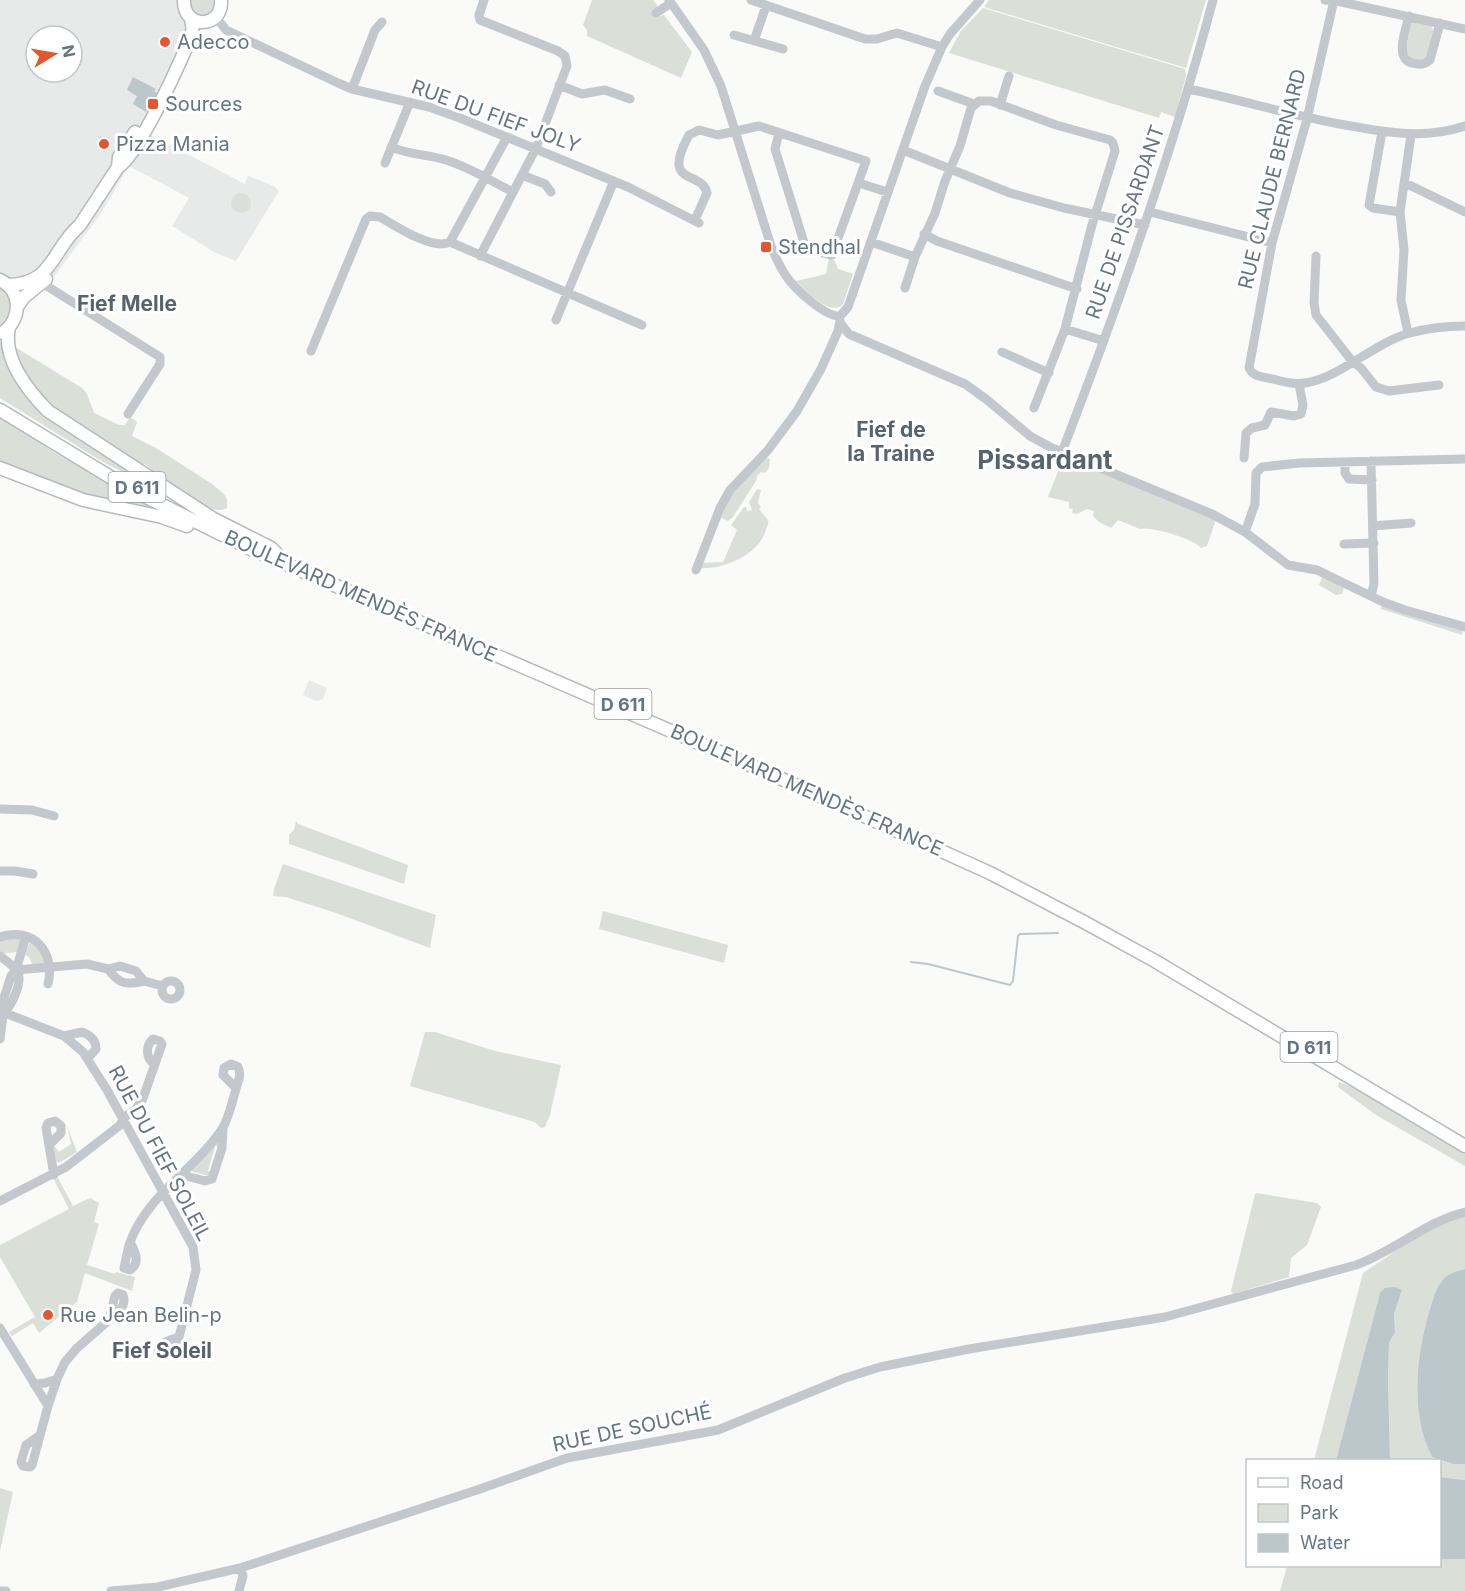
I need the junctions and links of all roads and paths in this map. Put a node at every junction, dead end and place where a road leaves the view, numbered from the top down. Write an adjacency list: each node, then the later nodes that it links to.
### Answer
1 (184, 0): 12 (main road)
2 (483, 0): 23 (street)
3 (751, 0): 9 (street)
4 (980, 0): 19 (street)
5 (1213, 0): 25 (street, RUE DE PISSARDANT)
6 (1331, 0): 11 (street); 31 (street, RUE CLAUDE BERNARD)
7 (222, 1): 13 (main road)
8 (670, 1): 10 (street); 33 (street)
9 (766, 6): 18 (street); 19 (street)
10 (656, 13)
11 (1408, 16): 15 (street); 15 (street)
12 (191, 19): 13 (main road); 21 (main road)
13 (211, 20): 21 (main road); 24 (street, RUE DU FIEF JOLY)
14 (382, 22): 24 (street)
15 (1440, 23): 16 (street)
16 (1465, 29)
17 (734, 35): 18 (street)
18 (754, 41): 20 (street)
19 (942, 47): 40 (street)
20 (783, 49)
21 (174, 76): 55 (main road)
22 (1009, 76): 30 (street)
23 (559, 85): 27 (street); 39 (street)
24 (352, 89): 28 (street, RUE DU FIEF JOLY)
25 (1188, 89): 31 (street); 51 (street, RUE DE PISSARDANT)
26 (938, 91): 29 (street)
27 (630, 99)
28 (410, 102): 37 (street, RUE DU FIEF JOLY); 38 (street)
29 (974, 104): 30 (street); 42 (street)
30 (1000, 105): 54 (street)
31 (1307, 119): 35 (street); 60 (street, RUE CLAUDE BERNARD)
32 (1465, 126): 36 (street)
33 (736, 130): 34 (street); 45 (street, RUE DU FIEF JOLY); 71 (street)
34 (779, 132): 46 (street); 46 (street)
35 (1382, 132): 36 (street); 52 (street)
36 (1411, 135): 47 (street)
37 (507, 137): 39 (street, RUE DU FIEF JOLY); 44 (street)
38 (391, 147): 41 (street); 44 (street)
39 (536, 148): 43 (street); 45 (street, RUE DU FIEF JOLY)
40 (903, 150): 42 (street); 50 (street)
41 (385, 163)
42 (950, 170): 54 (street); 57 (street)
43 (522, 175): 48 (street); 49 (street)
44 (486, 178): 48 (street); 58 (street)
45 (614, 181): 68 (street)
46 (859, 183): 50 (street)
47 (1405, 183): 52 (street); 53 (street)
48 (513, 192): 61 (street)
49 (551, 192)
50 (887, 192): 59 (street)
51 (1150, 212): 56 (street, RUE DE PISSARDANT); 60 (street)
52 (1400, 212): 76 (street)
53 (1465, 212)
54 (1095, 214): 56 (street); 67 (street)
55 (80, 225): 64 (main road); 65 (main road)
56 (1145, 225): 77 (street, RUE DE PISSARDANT)
57 (924, 234): 63 (street); 67 (street)
58 (450, 242): 61 (street); 78 (street)
59 (871, 242): 63 (street); 71 (street)
60 (1272, 243): 82 (street, RUE CLAUDE BERNARD)
61 (480, 256): 68 (street)
62 (1316, 256): 80 (street)
63 (915, 257): 66 (street)
64 (4, 282): 69 (main road)
65 (42, 284): 69 (main road); 87 (street)
66 (905, 288)
67 (1077, 289): 74 (street)
68 (567, 294): 70 (street); 72 (street)
69 (17, 308): 75 (main road)
70 (556, 320)
71 (840, 320): 88 (street); 102 (street)
72 (642, 325)
73 (1465, 326): 76 (street)
74 (1065, 329): 77 (street); 81 (street)
75 (5, 331): 101 (main road)
76 (1408, 333): 80 (street)
77 (1104, 341): 88 (street, RUE DE PISSARDANT)
78 (310, 351)
79 (1002, 352): 81 (street)
80 (1352, 361): 82 (street); 83 (street)
81 (1049, 373): 85 (street)
82 (1299, 384): 89 (street)
83 (1439, 385)
84 (0, 404): 101 (main road, BOULEVARD MENDÈS FRANCE / D 611)
85 (1034, 408)
86 (0, 410): 100 (main road, BOULEVARD MENDÈS FRANCE / D 611)
87 (128, 414)
88 (1062, 452): 97 (street)
89 (1244, 458)
90 (1465, 459): 91 (street)
91 (1371, 461): 92 (street); 94 (street)
92 (1345, 462): 94 (street); 97 (street)
93 (0, 468): 100 (main road)
94 (1372, 480): 96 (street)
95 (1411, 523): 96 (street)
96 (1373, 526): 98 (street)
97 (1245, 532): 103 (street)
98 (1374, 543): 99 (street); 103 (street)
99 (1344, 544)
100 (253, 550): 128 (main road, BOULEVARD MENDÈS FRANCE / D 611)
101 (280, 557): 126 (main road, BOULEVARD MENDÈS FRANCE / D 611)
102 (696, 570)
103 (1371, 596): 104 (street)
104 (1465, 627)
105 (0, 809): 106 (street)
106 (54, 816)
107 (0, 871): 108 (street)
108 (33, 874)
109 (26, 936): 110 (street); 112 (street); 113 (street)
110 (0, 937)
111 (0, 956): 113 (street)
112 (50, 967): 113 (street); 114 (street); 116 (street)
113 (16, 969): 118 (street)
114 (108, 969): 115 (street); 115 (street)
115 (144, 981): 117 (street)
116 (48, 984)
117 (162, 986)
118 (1, 1017): 119 (street, RUE DU FIEF SOLEIL); 120 (street)
119 (64, 1036): 121 (street, RUE DU FIEF SOLEIL); 121 (street, RUE DU FIEF SOLEIL)
120 (0, 1039)
121 (88, 1058): 124 (street, RUE DU FIEF SOLEIL)
122 (154, 1064): 124 (street)
123 (236, 1088): 125 (street)
124 (124, 1121): 129 (street); 131 (street, RUE DU FIEF SOLEIL)
125 (223, 1128): 130 (street); 130 (street)
126 (1465, 1140)
127 (49, 1145): 129 (street)
128 (1465, 1146)
129 (54, 1175): 132 (street)
130 (182, 1175): 131 (street)
131 (163, 1191): 134 (street); 137 (street, RUE DU FIEF SOLEIL)
132 (0, 1201)
133 (1465, 1212): 143 (street, RUE DE SOUCHÉ)
134 (130, 1242)
135 (109, 1320): 139 (street)
136 (0, 1328): 138 (street)
137 (179, 1337)
138 (3, 1340): 140 (street)
139 (57, 1379): 140 (street); 141 (street)
140 (34, 1384): 141 (street)
141 (48, 1406): 142 (street)
142 (39, 1436)
143 (240, 1568): 146 (street, RUE DE SOUCHÉ); 147 (street)
144 (0, 1591): 145 (street)
145 (6, 1591)
146 (111, 1591)
147 (239, 1591)

